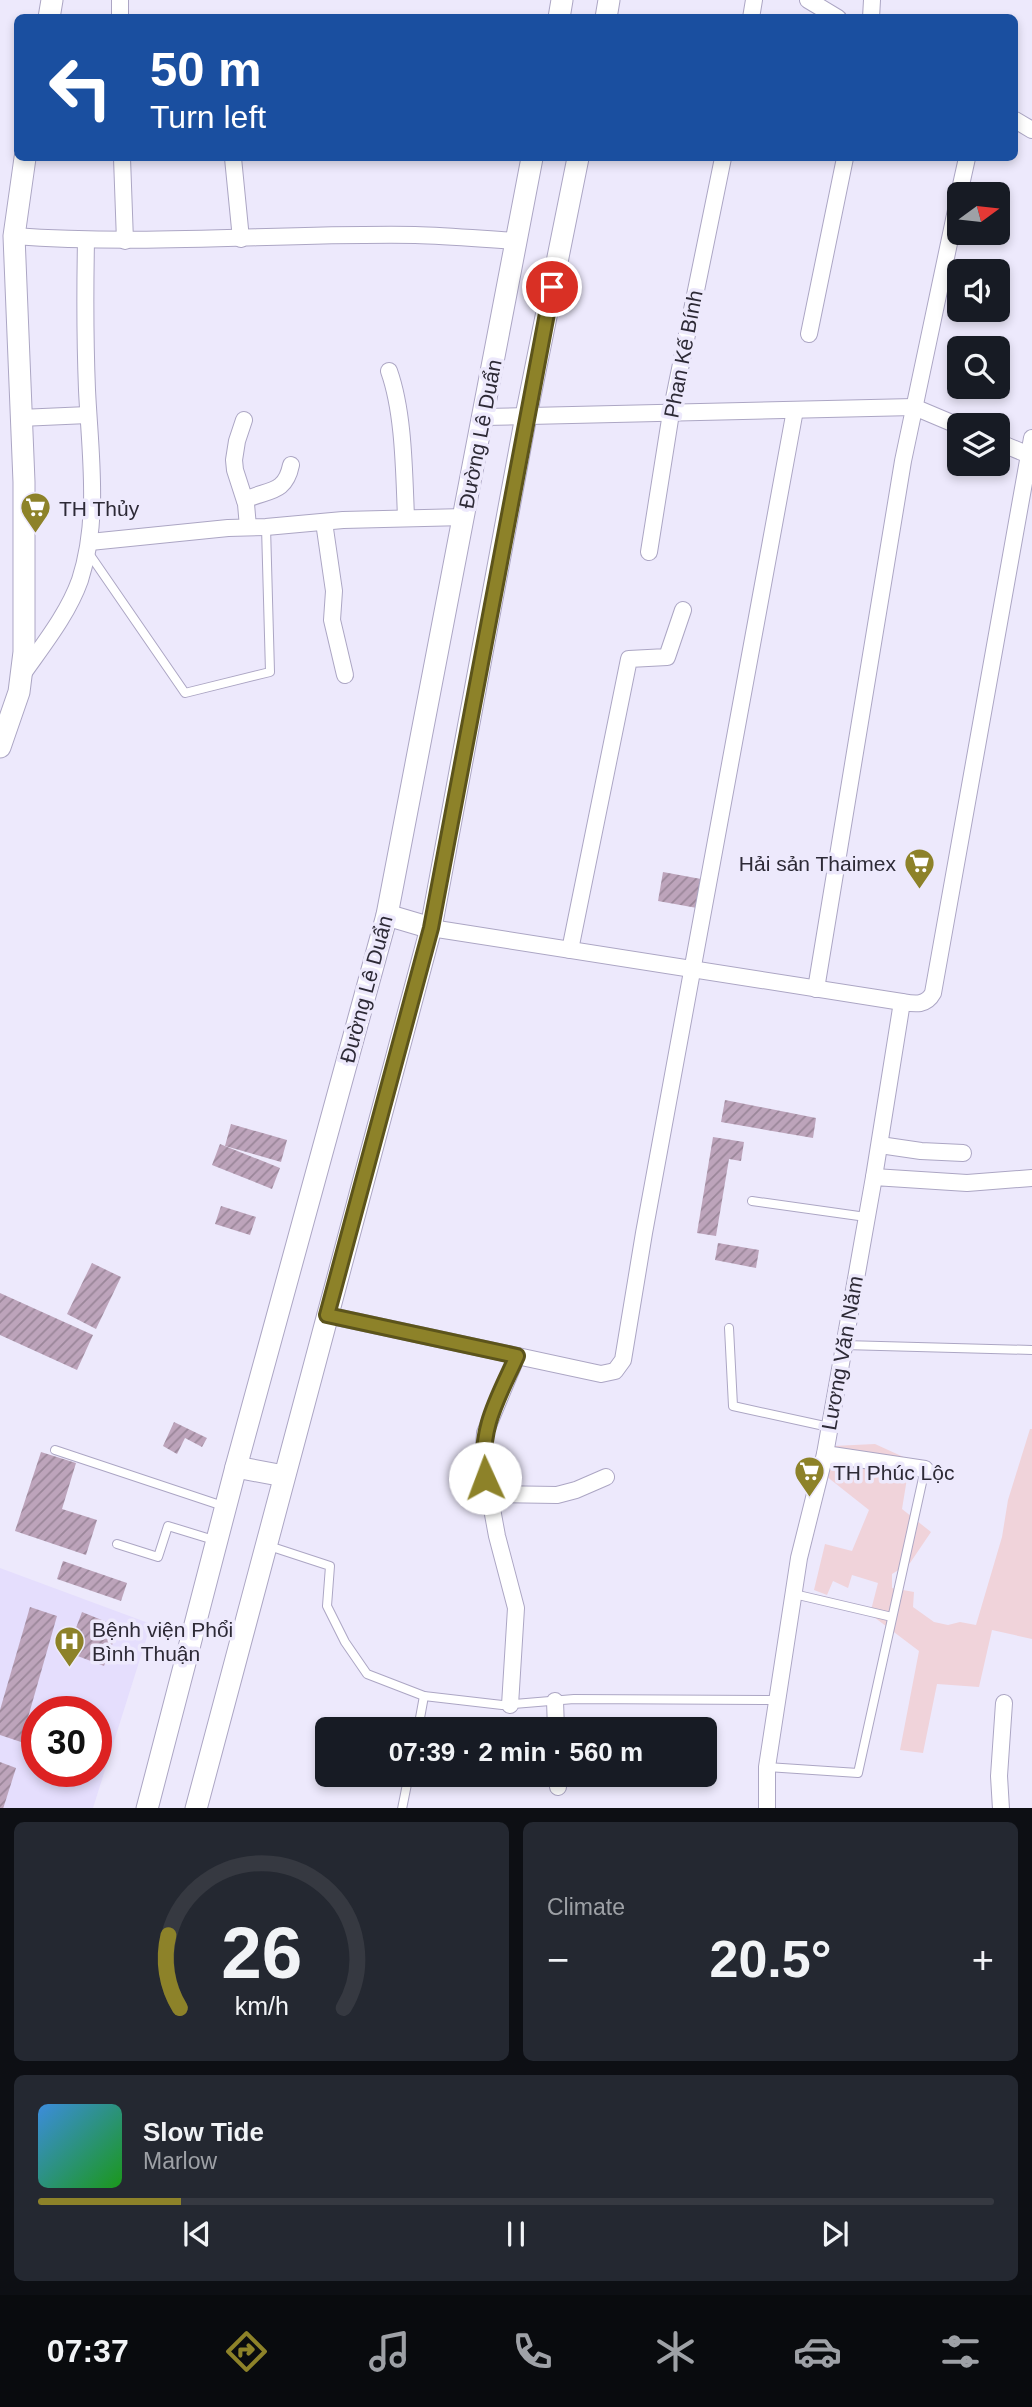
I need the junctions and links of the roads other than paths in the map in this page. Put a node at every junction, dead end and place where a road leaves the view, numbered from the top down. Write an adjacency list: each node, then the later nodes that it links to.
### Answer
1 (808, 0): 2 (street)
2 (831, 14)
3 (25, 161): 12 (main road)
4 (122, 161): 15 (street)
5 (233, 161): 13 (street)
6 (531, 161): 16 (main road, Đường Lê Duẩn)
7 (577, 161): 24 (main road, Đường Lê Duẩn)
8 (722, 161): 22 (street, Phan Kế Bính)
9 (844, 161): 18 (street)
10 (966, 161): 11 (street)
11 (962, 182)
12 (14, 236): 14 (street); 26 (main road)
13 (241, 239): 15 (street); 16 (street)
14 (86, 241): 15 (street); 23 (street)
15 (125, 241)
16 (517, 241): 25 (main road, Đường Lê Duẩn)
17 (948, 245): 20 (street)
18 (809, 334)
19 (388, 371): 34 (street)
20 (914, 407): 21 (street); 28 (street); 49 (street)
21 (795, 410): 22 (street); 48 (street)
22 (671, 412): 24 (street); 40 (street, Phan Kế Bính)
23 (88, 415): 26 (street); 39 (street)
24 (526, 416): 25 (street); 46 (main road, Đường Lê Duẩn)
25 (484, 417): 35 (main road, Đường Lê Duẩn)
26 (10, 419): 42 (main road)
27 (244, 420): 33 (street)
28 (947, 421)
29 (1032, 438): 31 (street)
30 (1010, 447): 31 (street)
31 (1029, 455): 50 (street)
32 (291, 465): 33 (street)
33 (245, 500): 37 (street)
34 (406, 517): 35 (street); 36 (street)
35 (464, 517): 45 (main road, Đường Lê Duẩn)
36 (324, 522): 38 (street); 43 (street)
37 (247, 527): 38 (street); 39 (street)
38 (266, 527): 39 (lane)
39 (89, 546): 42 (street)
40 (649, 552)
41 (683, 610): 47 (street)
42 (22, 675): 44 (main road)
43 (345, 676)
44 (0, 747)
45 (387, 915): 46 (main road); 65 (main road, Đường Lê Duẩn)
46 (431, 928): 47 (street); 57 (main road, Đường Lê Duẩn)
47 (570, 950): 48 (street)
48 (693, 970): 49 (street); 61 (street)
49 (816, 989): 50 (street)
50 (902, 1003): 51 (street, Lương Văn Năm)
51 (880, 1145): 52 (street); 53 (street, Lương Văn Năm)
52 (963, 1153)
53 (874, 1177): 54 (street); 56 (street, Lương Văn Năm)
54 (1032, 1178)
55 (752, 1201): 56 (lane)
56 (866, 1217): 59 (street, Lương Văn Năm)
57 (327, 1315): 61 (street); 67 (main road, Đường Lê Duẩn)
58 (729, 1328): 62 (lane)
59 (844, 1345): 60 (lane); 62 (street, Lương Văn Năm)
60 (1032, 1350)
61 (517, 1356): 69 (street)
62 (830, 1427): 64 (street, Lương Văn Năm)
63 (55, 1450): 70 (lane)
64 (825, 1454): 66 (street); 74 (street, Lương Văn Năm)
65 (236, 1467): 67 (main road); 70 (main road, Đường Lê Duẩn)
66 (925, 1469): 75 (lane)
67 (284, 1476): 73 (main road, Đường Lê Duẩn)
68 (606, 1477): 69 (street)
69 (488, 1494): 80 (street)
70 (226, 1507): 71 (main road, Đường Lê Duẩn)
71 (217, 1541): 72 (lane); 85 (main road, Đường Lê Duẩn)
72 (117, 1544)
73 (266, 1545): 76 (lane); 86 (main road, Đường Lê Duẩn)
74 (794, 1594): 75 (lane); 77 (street, Lương Văn Năm)
75 (892, 1617): 83 (lane)
76 (424, 1696): 80 (lane); 81 (lane)
77 (778, 1700): 78 (lane); 83 (street, Lương Văn Năm)
78 (555, 1701): 80 (lane); 82 (street)
79 (1004, 1703): 89 (street)
80 (510, 1704)
81 (420, 1717)
82 (556, 1717)
83 (766, 1767): 88 (street, Lương Văn Năm)
84 (406, 1787): 87 (lane)
85 (146, 1808)
86 (196, 1808)
87 (402, 1808)
88 (767, 1808)
89 (1001, 1808)

